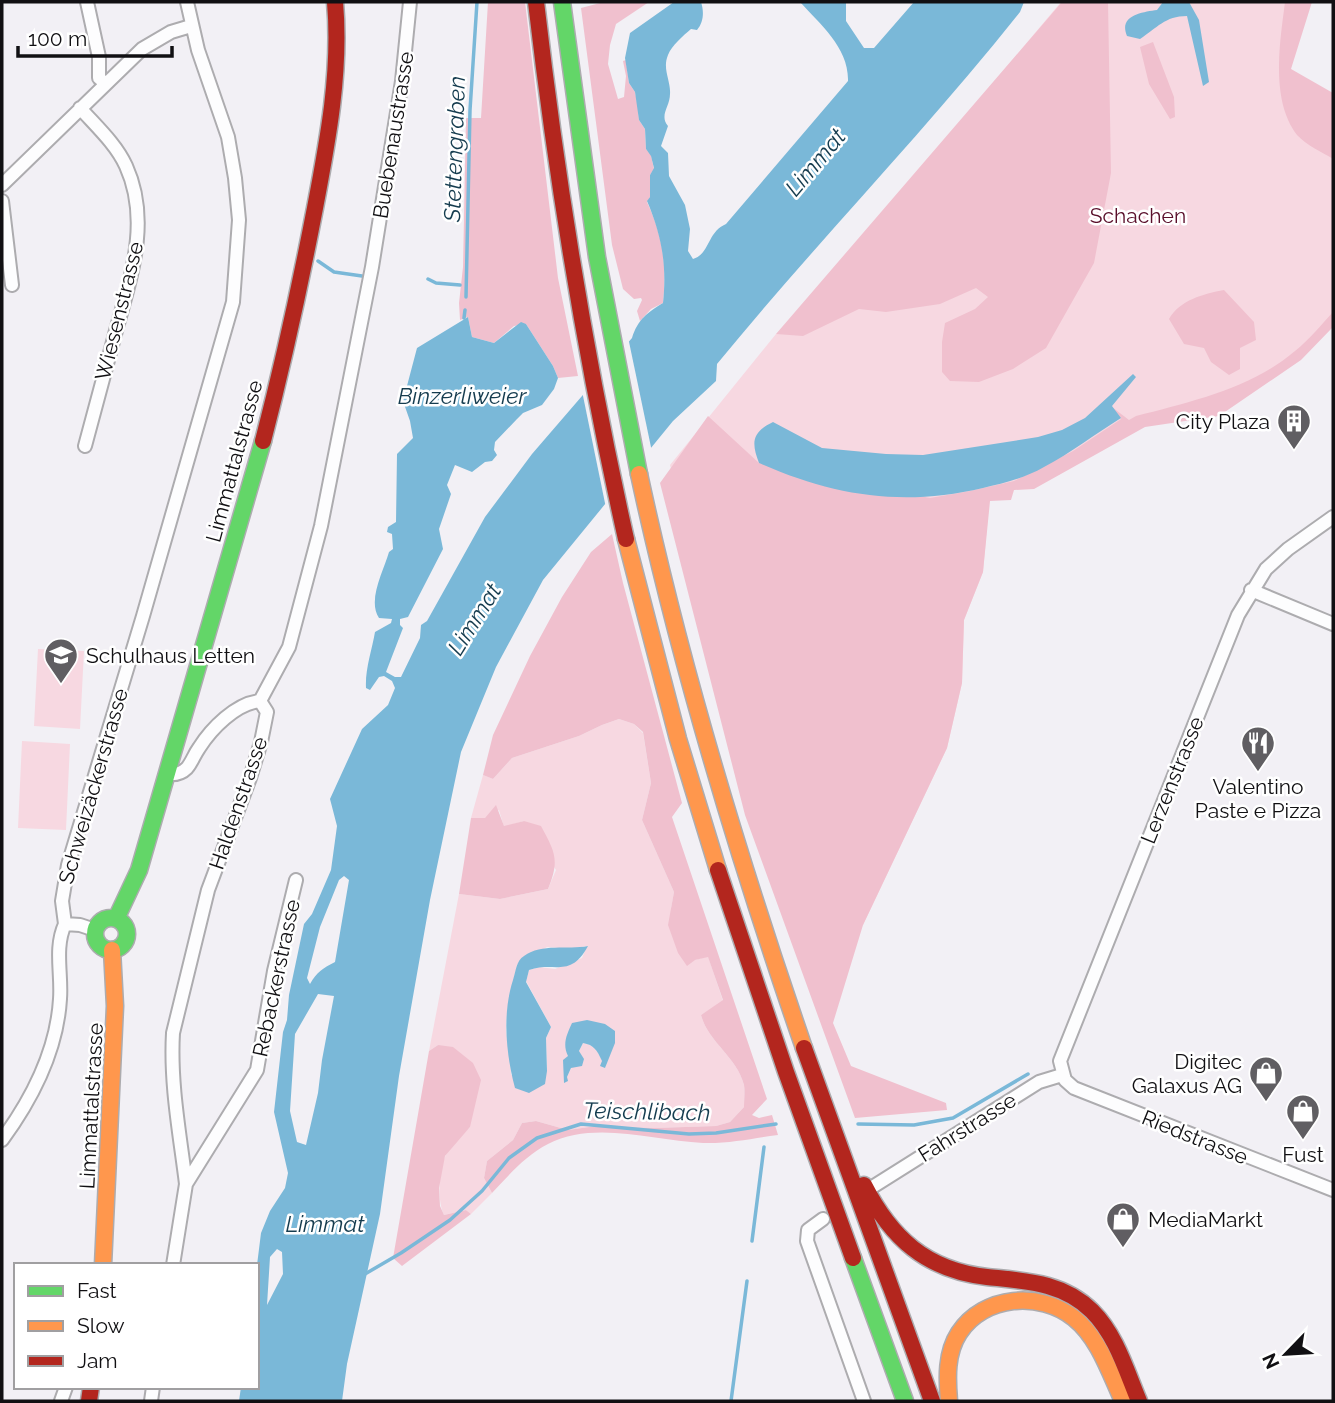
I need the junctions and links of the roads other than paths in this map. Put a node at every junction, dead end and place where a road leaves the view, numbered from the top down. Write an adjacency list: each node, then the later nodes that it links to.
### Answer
1 (87, 2): 8 (street)
2 (187, 2): 7 (street, Schweizäckerstrasse)
3 (335, 2): 18 (main road, Limmattalstrasse)
4 (410, 2): 17 (street, Buebenaustrasse)
5 (536, 2): 35 (main road)
6 (562, 2): 24 (main road)
7 (191, 26): 8 (street); 21 (street, Schweizäckerstrasse)
8 (105, 83): 9 (street)
9 (80, 108): 10 (street); 13 (street, Wiesenstrasse)
10 (2, 185)
11 (2, 201): 12 (street)
12 (12, 285)
13 (85, 446)
14 (1333, 517): 15 (street, Lerzenstrasse)
15 (1251, 590): 16 (street); 25 (street, Lerzenstrasse)
16 (1333, 624)
17 (260, 701): 18 (street); 27 (street, Haldenstrasse)
18 (167, 774): 20 (main road, Limmattalstrasse)
19 (296, 880): 27 (street, Rebackerstrasse)
20 (116, 919): 22 (main road); 23 (main road)
21 (65, 924): 22 (street); 26 (street, Schweizäckerstrasse)
22 (95, 930): 23 (main road)
23 (113, 950): 31 (main road, Limmattalstrasse)
24 (795, 1015): 36 (main road); 40 (main road)
25 (1062, 1075): 28 (street, Fahrstrasse); 29 (street, Riedstrasse)
26 (2, 1140)
27 (186, 1184): 32 (street, Rebackerstrasse)
28 (874, 1186)
29 (1333, 1190)
30 (823, 1219): 34 (street)
31 (103, 1263)
32 (173, 1263)
33 (1108, 1371): 37 (main road); 38 (main road); 39 (main road)
34 (863, 1401)
35 (905, 1401)
36 (932, 1401)
37 (949, 1401)
38 (1118, 1401)
39 (1123, 1401)
40 (1139, 1401)

